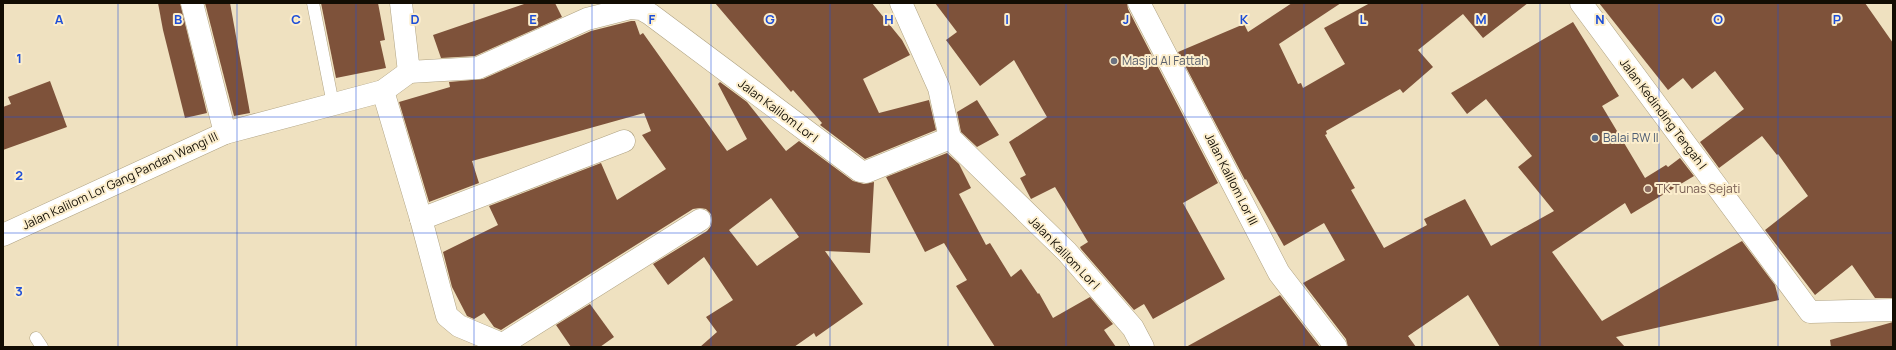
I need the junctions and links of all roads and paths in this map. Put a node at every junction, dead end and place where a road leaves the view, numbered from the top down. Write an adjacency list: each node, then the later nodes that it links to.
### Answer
1 (192, 3): 11 (street, Jalan Kalilom Lor Gang Pandan Wangi III)
2 (313, 3): 10 (lane)
3 (401, 3): 8 (street)
4 (1139, 3): 20 (street, Jalan Kalilom Lor III)
5 (1581, 3): 17 (street, Jalan Kedinding Tengah I)
6 (909, 8): 12 (street)
7 (583, 11): 8 (street, Jalan Kalilom Lor I); 12 (street, Jalan Kalilom Lor I)
8 (409, 72): 9 (street)
9 (383, 91): 10 (street); 14 (street)
10 (333, 104): 11 (street)
11 (225, 133): 16 (street, Jalan Kalilom Lor Gang Pandan Wangi III)
12 (950, 138): 19 (street, Jalan Kalilom Lor I)
13 (624, 141): 14 (street)
14 (421, 219): 18 (street)
15 (700, 220): 18 (street)
16 (3, 235)
17 (1893, 310)
18 (506, 346)
19 (1143, 347)
20 (1336, 347)

